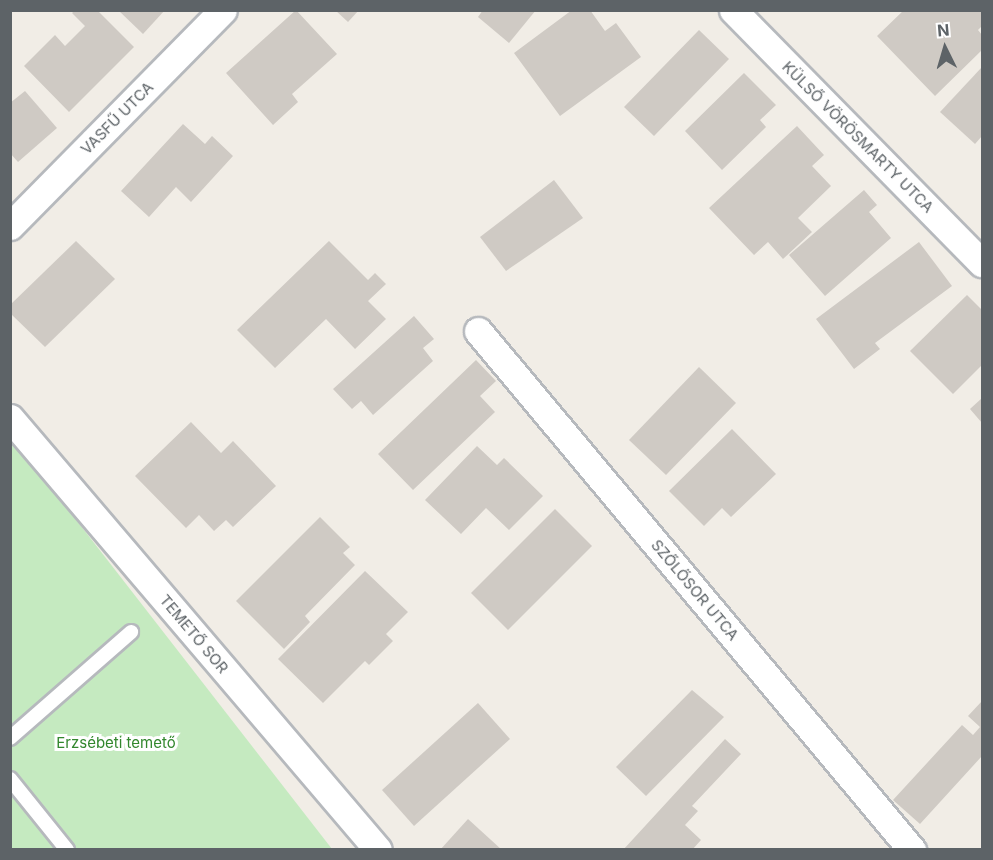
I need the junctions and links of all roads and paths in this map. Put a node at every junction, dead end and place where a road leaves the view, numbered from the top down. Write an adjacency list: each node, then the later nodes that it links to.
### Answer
1 (223, 10): 3 (street, VASFŰ UTCA)
2 (733, 10): 4 (street, KÜLSŐ VÖRÖSMARTY UTCA)
3 (10, 226)
4 (982, 263)
5 (478, 331): 12 (street, SZŐLŐSOR UTCA)
6 (10, 418): 11 (street, TEMETŐ SOR)
7 (131, 632): 8 (lane)
8 (10, 738)
9 (10, 779): 10 (lane)
10 (67, 849)
11 (378, 849)
12 (912, 849)

